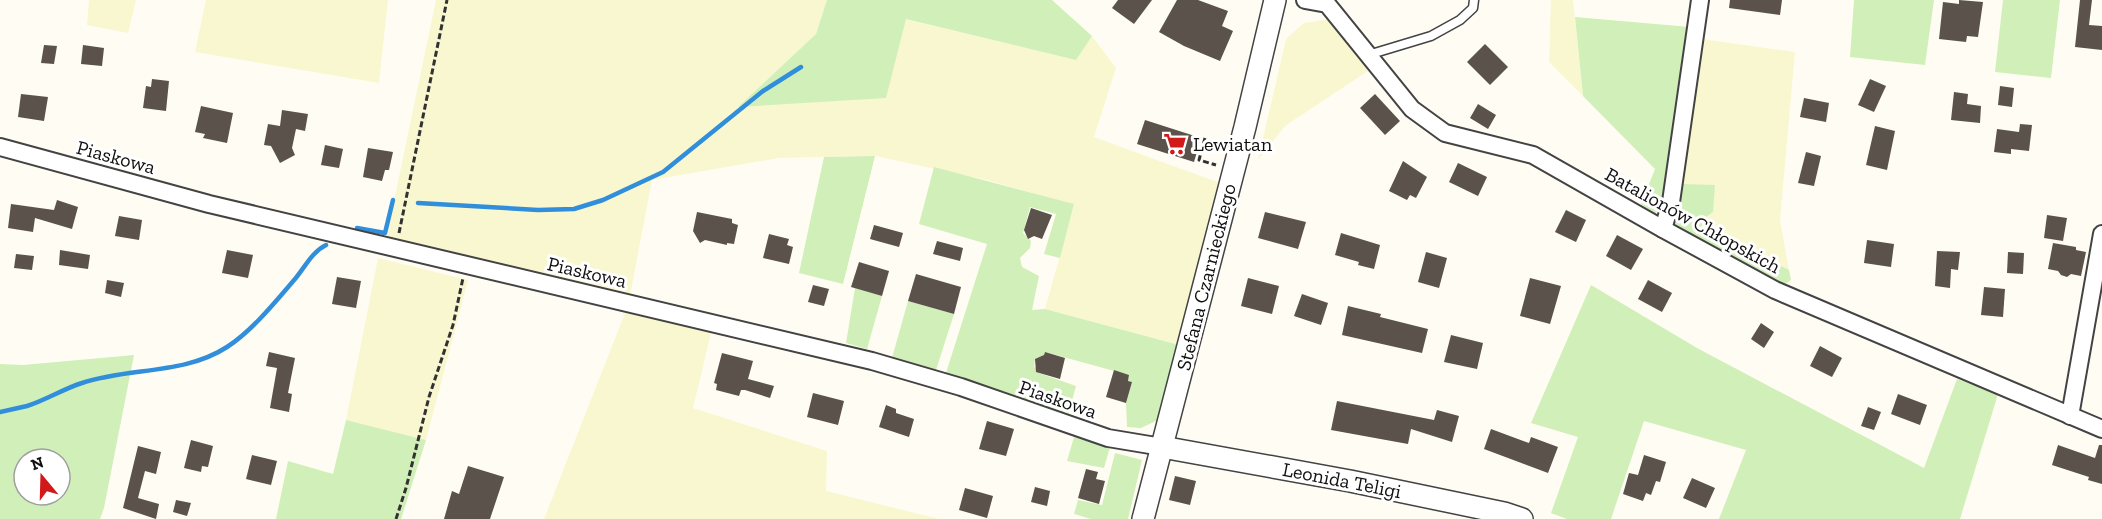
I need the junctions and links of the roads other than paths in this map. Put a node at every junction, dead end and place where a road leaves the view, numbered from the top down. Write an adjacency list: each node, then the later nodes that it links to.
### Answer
1 (1275, 0): 11 (street, Stefana Czarnieckiego)
2 (1305, 0): 5 (street, Batalionów Chłopskich)
3 (1474, 0): 5 (lane)
4 (1700, 0): 7 (street)
5 (1367, 55): 7 (street, Batalionów Chłopskich)
6 (0, 147): 11 (street, Piaskowa)
7 (1663, 229): 9 (street, Batalionów Chłopskich)
8 (2102, 234): 9 (street)
9 (2070, 416): 10 (street, Batalionów Chłopskich)
10 (2102, 429)
11 (1162, 447): 12 (street, Stefana Czarnieckiego); 13 (street, Leonida Teligi)
12 (1143, 519)
13 (1522, 519)

